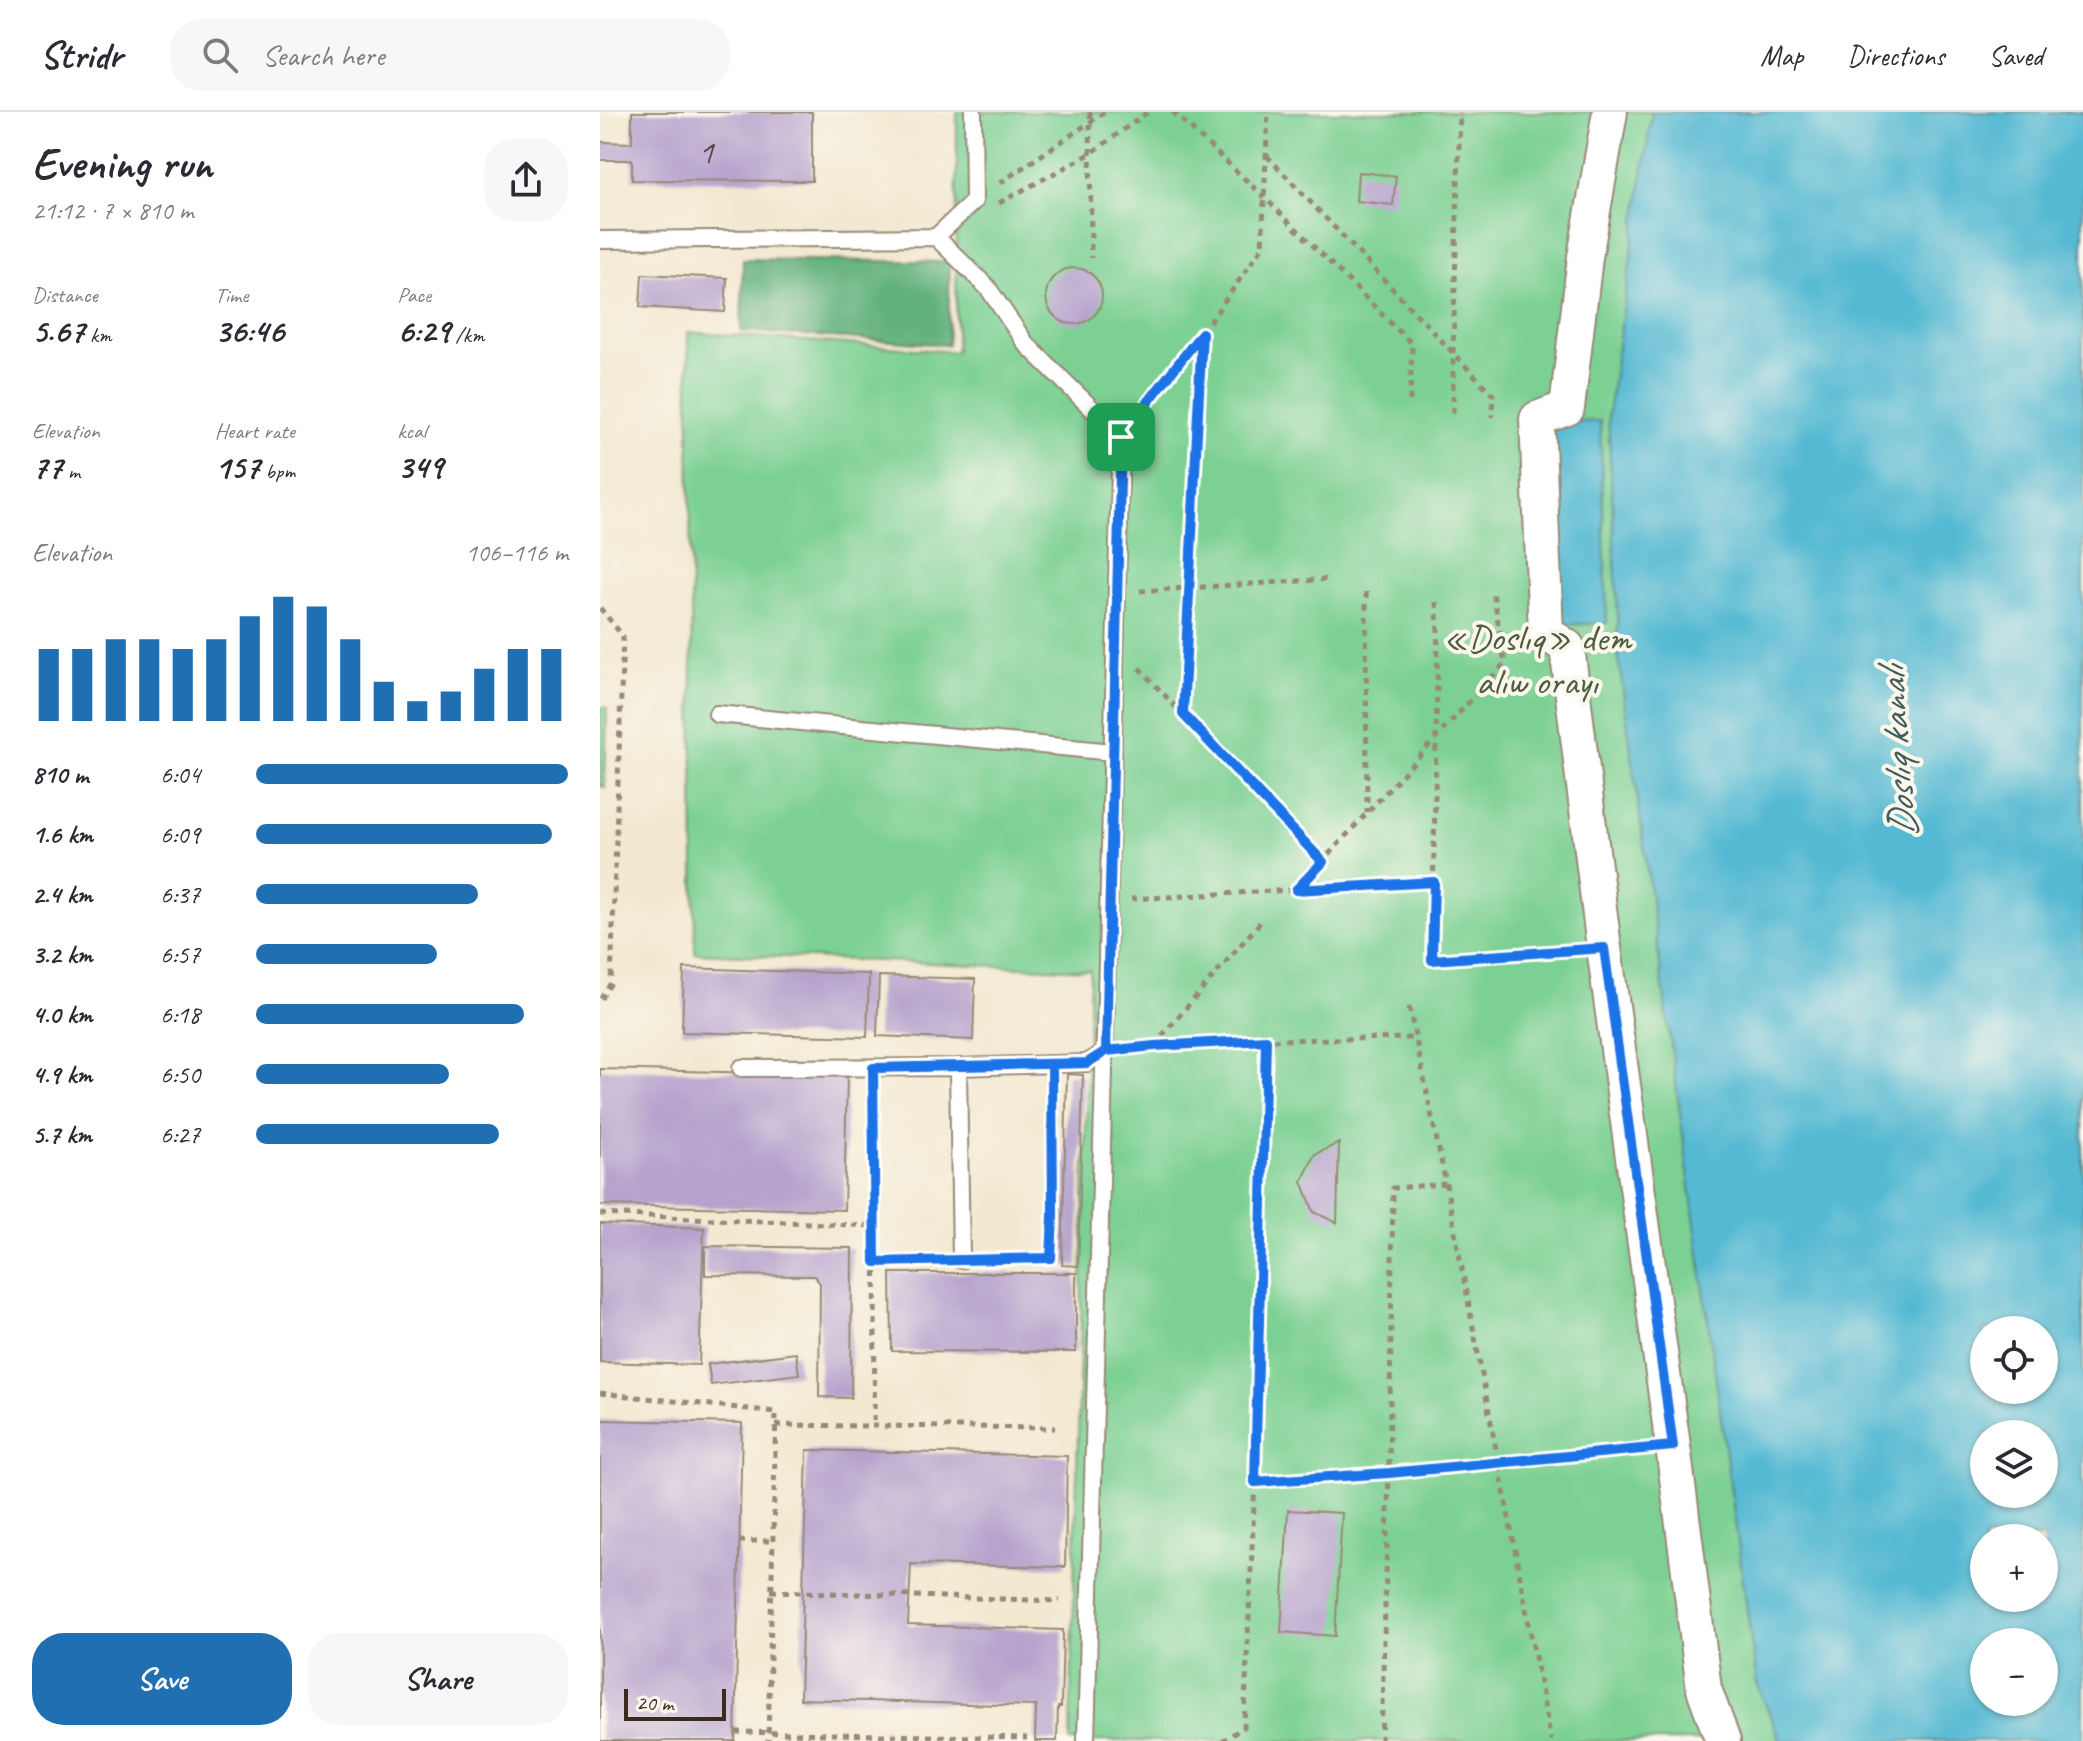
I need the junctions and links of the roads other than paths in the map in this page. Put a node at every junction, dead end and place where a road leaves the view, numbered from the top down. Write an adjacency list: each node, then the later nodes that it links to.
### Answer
1 (973, 112): 3 (lane)
2 (1610, 112): 12 (street)
3 (936, 237): 4 (lane); 6 (lane)
4 (600, 240)
5 (717, 714): 6 (lane)
6 (1113, 752): 7 (lane)
7 (1106, 1051): 8 (lane); 11 (lane)
8 (958, 1067): 9 (lane); 10 (lane)
9 (741, 1068)
10 (961, 1260)
11 (1086, 1741)
12 (1723, 1741)

